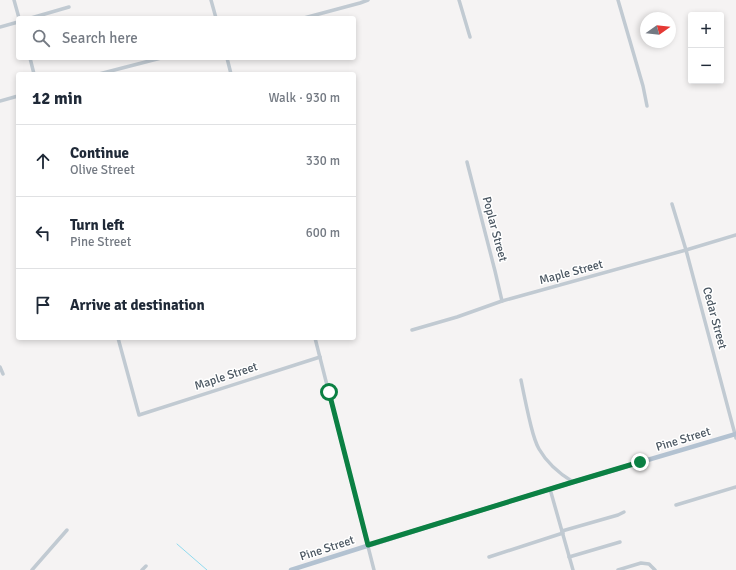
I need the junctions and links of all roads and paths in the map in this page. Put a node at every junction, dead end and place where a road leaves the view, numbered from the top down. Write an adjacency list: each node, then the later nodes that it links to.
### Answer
1 (14, 0): 7 (street)
2 (211, 0): 9 (street)
3 (368, 0): 10 (street)
4 (460, 0): 13 (street)
5 (618, 0): 22 (street)
6 (69, 7): 8 (street)
7 (18, 16)
8 (38, 16)
9 (215, 16)
10 (311, 16)
11 (16, 23): 12 (street)
12 (0, 27)
13 (470, 37)
14 (30, 60): 17 (street)
15 (152, 60): 18 (street)
16 (228, 60): 19 (street)
17 (34, 72)
18 (107, 72)
19 (230, 72)
20 (16, 97): 21 (street)
21 (0, 101)
22 (647, 106)
23 (467, 162): 27 (street, Poplar Street)
24 (672, 204): 26 (street, Cedar Street)
25 (736, 236): 26 (street, Maple Street)
26 (686, 250): 27 (street, Maple Street); 35 (street, Cedar Street)
27 (502, 301): 28 (street, Maple Street)
28 (412, 330)
29 (119, 340): 31 (street, Maple Street)
30 (316, 340): 31 (street)
31 (320, 357): 44 (street)
32 (0, 367): 33 (street)
33 (3, 374)
34 (521, 380): 36 (street)
35 (736, 435): 36 (main road, Pine Street)
36 (573, 482): 38 (main road, Pine Street)
37 (736, 487): 39 (street)
38 (550, 489): 42 (street); 44 (main road, Pine Street)
39 (676, 506)
40 (624, 512): 42 (street)
41 (67, 530): 48 (street)
42 (563, 532): 45 (street); 46 (street)
43 (620, 542): 46 (street)
44 (368, 545): 50 (main road, Pine Street); 51 (street)
45 (489, 557)
46 (569, 557): 52 (street)
47 (146, 566): 49 (street)
48 (32, 570)
49 (142, 570)
50 (291, 570)
51 (374, 570)
52 (573, 570)
53 (618, 570): 54 (street)
54 (655, 570)

